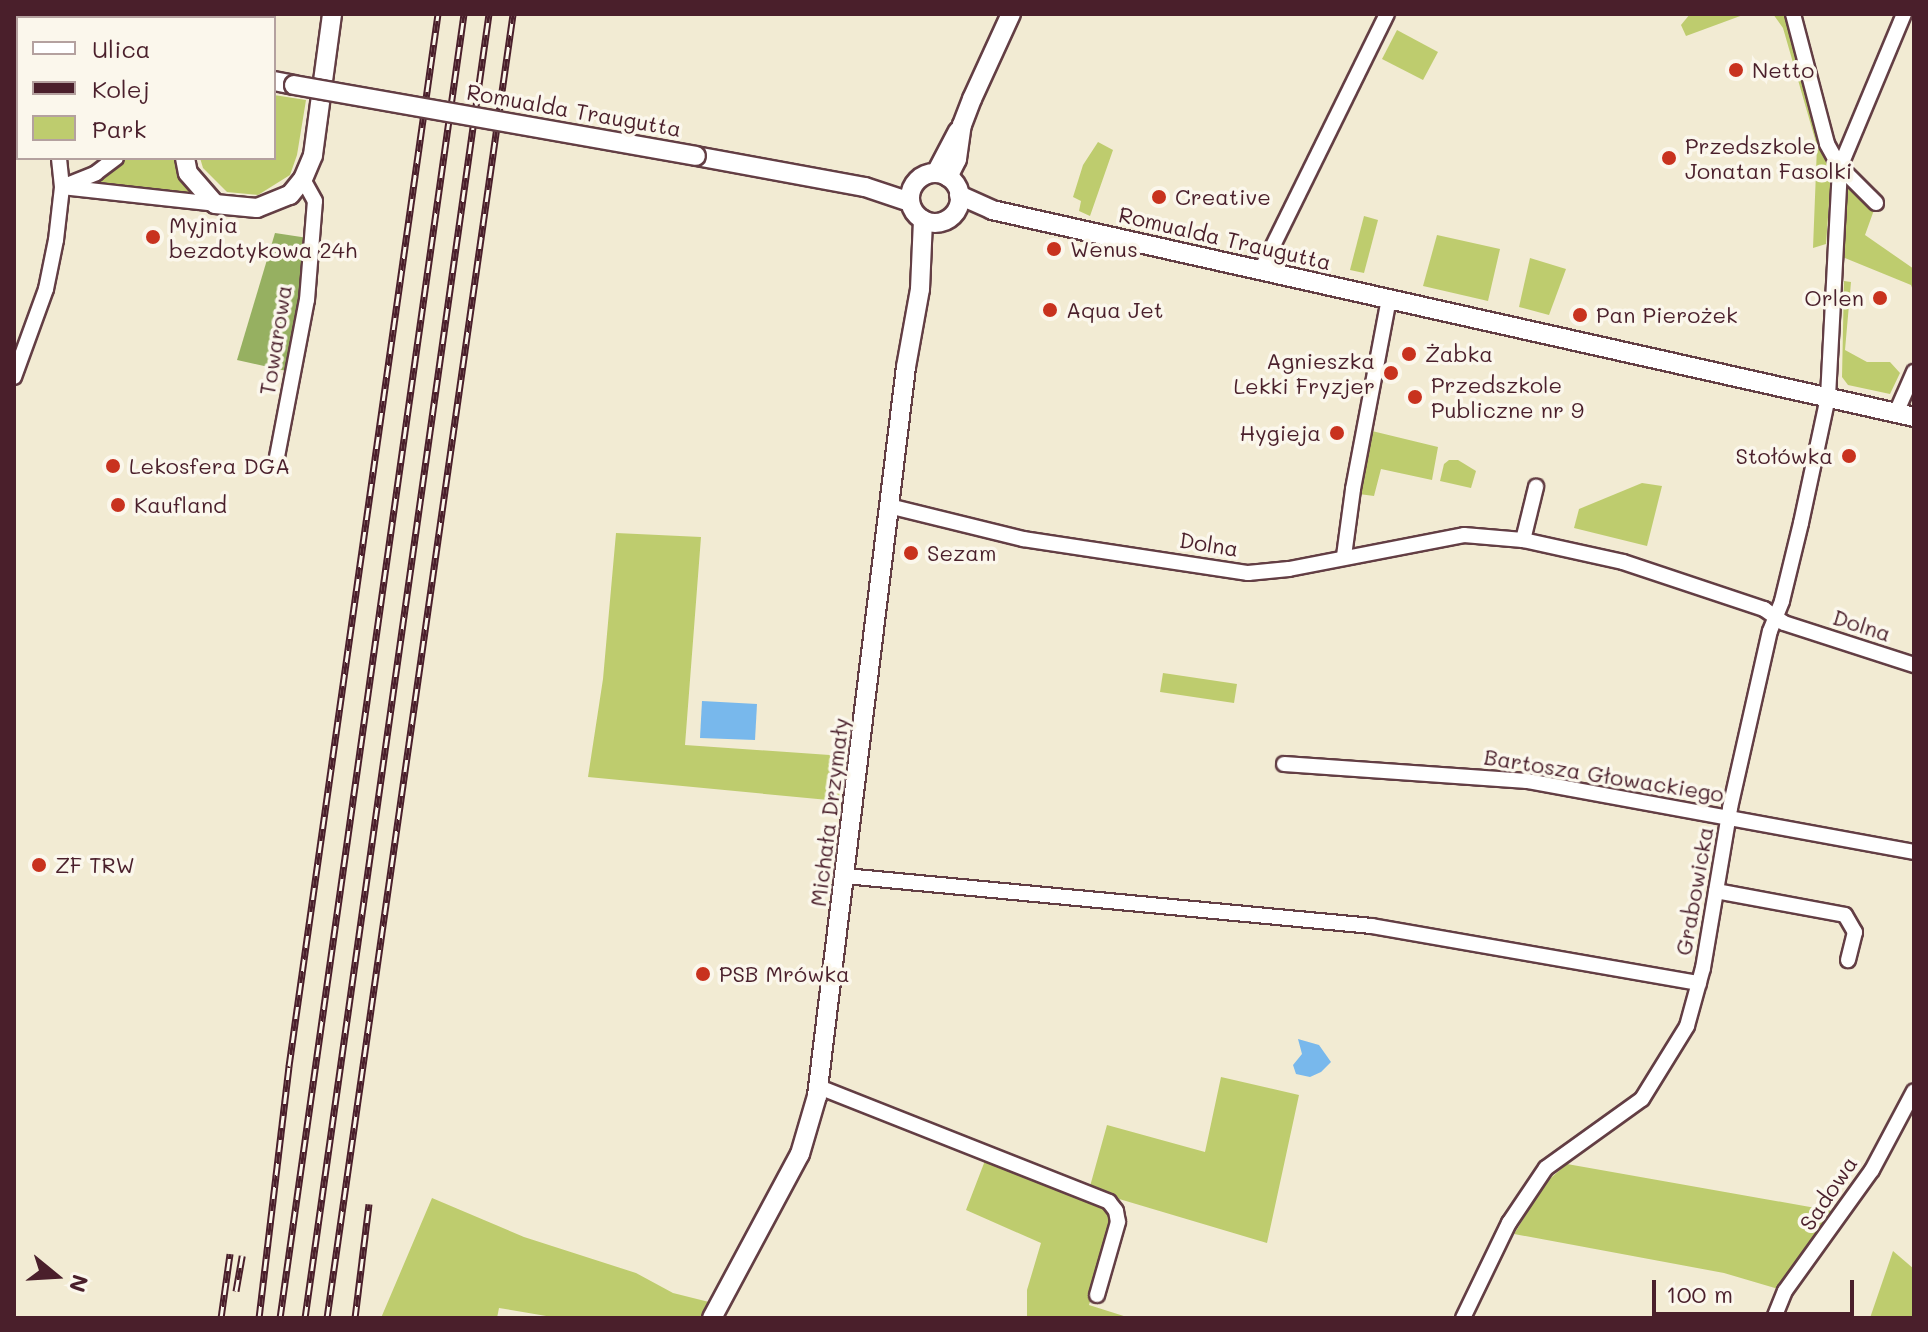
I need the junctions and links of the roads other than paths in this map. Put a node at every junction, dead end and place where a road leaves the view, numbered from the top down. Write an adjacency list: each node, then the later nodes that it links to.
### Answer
1 (332, 14): 12 (street)
2 (1011, 14): 11 (street)
3 (1387, 14): 19 (street)
4 (1793, 14): 10 (street)
5 (1904, 14): 10 (street)
6 (276, 81): 14 (street, Romualda Traugutta, bridge)
7 (59, 160): 13 (street)
8 (113, 160): 13 (street)
9 (185, 160): 16 (street)
10 (1840, 167): 15 (street); 23 (street, Grabowicka)
11 (942, 175): 14 (street); 17 (street)
12 (303, 179): 16 (street); 25 (street, Towarowa)
13 (62, 187): 16 (street); 22 (street)
14 (912, 194): 18 (street)
15 (1876, 203)
16 (215, 204)
17 (957, 204): 18 (street); 19 (street, Romualda Traugutta)
18 (931, 221): 27 (street, Michała Drzymały)
19 (1261, 270): 20 (street, Romualda Traugutta)
20 (1389, 299): 23 (street, Romualda Traugutta); 29 (street)
21 (1914, 372): 24 (street)
22 (14, 377)
23 (1828, 397): 24 (street, Romualda Traugutta); 30 (street, Grabowicka)
24 (1905, 415)
25 (276, 462)
26 (1536, 487): 28 (street)
27 (889, 506): 29 (street, Dolna); 35 (street, Michała Drzymały)
28 (1523, 540): 29 (street, Dolna); 30 (street, Dolna)
29 (1344, 556)
30 (1775, 616): 31 (street, Dolna); 33 (street, Grabowicka)
31 (1914, 665)
32 (1284, 764): 33 (street, Bartosza Głowackiego)
33 (1730, 816): 34 (street, Bartosza Głowackiego); 36 (street, Grabowicka)
34 (1914, 852)
35 (845, 876): 38 (street); 39 (street, Michała Drzymały)
36 (1716, 891): 37 (street); 38 (street, Grabowicka)
37 (1848, 960)
38 (1699, 983): 43 (street, Grabowicka)
39 (819, 1087): 41 (street); 42 (street, Michała Drzymały)
40 (1914, 1091): 44 (street, Sadowa)
41 (1097, 1295)
42 (712, 1318)
43 (1463, 1318)
44 (1774, 1318)

